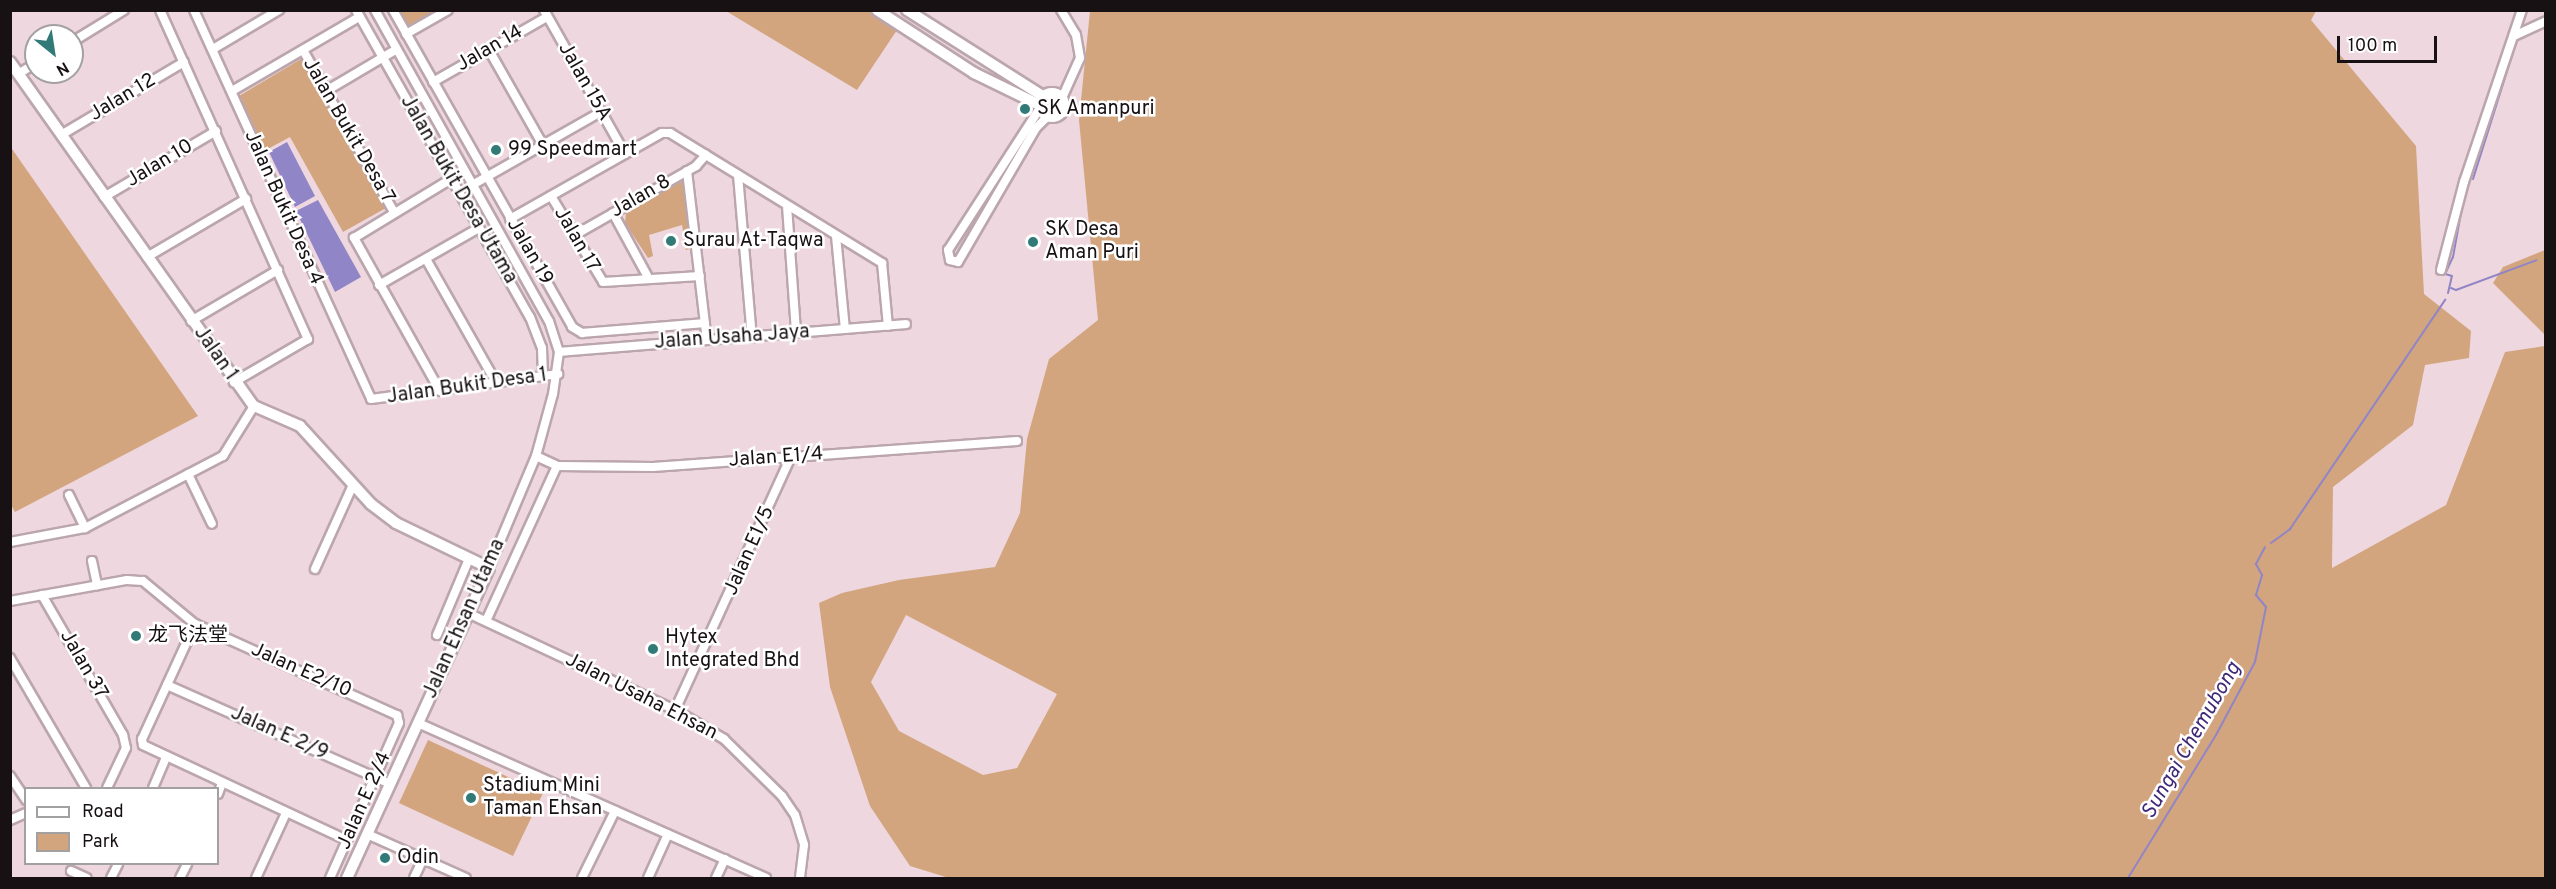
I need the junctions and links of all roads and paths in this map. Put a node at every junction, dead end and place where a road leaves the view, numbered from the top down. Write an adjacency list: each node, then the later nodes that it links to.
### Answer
1 (124, 10): 16 (street)
2 (160, 10): 24 (street)
3 (194, 10): 18 (street, Jalan Bukit Desa 4)
4 (279, 10): 18 (street)
5 (375, 10): 19 (street, Jalan Bukit Desa Utama)
6 (393, 10): 15 (street)
7 (448, 10): 15 (street)
8 (877, 10): 31 (street)
9 (907, 10): 31 (street)
10 (1061, 10): 30 (street)
11 (2522, 10): 17 (street)
12 (357, 14): 20 (street); 22 (street, Jalan Bukit Desa Utama)
13 (545, 14): 21 (street, Jalan 14); 32 (street, Jalan 15A)
14 (2546, 21): 17 (street)
15 (406, 34): 27 (street)
16 (84, 35)
17 (2516, 36): 56 (street)
18 (213, 49): 28 (street, Jalan Bukit Desa 4)
19 (398, 49): 22 (street); 42 (street, Jalan Bukit Desa Utama)
20 (303, 50): 28 (street); 29 (street, Jalan Bukit Desa 7)
21 (489, 50): 27 (street, Jalan 14); 35 (street)
22 (382, 58): 29 (street); 41 (street, Jalan Bukit Desa Utama)
23 (10, 62): 26 (street, Jalan 1)
24 (184, 62): 33 (street); 34 (street, Jalan 12)
25 (24, 70): 26 (street)
26 (18, 74): 34 (street, Jalan 1)
27 (433, 82): 40 (street, Jalan 19)
28 (232, 91): 74 (street, Jalan Bukit Desa 4)
29 (326, 91): 47 (street, Jalan Bukit Desa 7)
30 (1062, 98): 31 (street); 31 (street)
31 (1043, 106): 31 (street)
32 (601, 112): 35 (street); 36 (street, Jalan 15A)
33 (216, 131): 44 (street, Jalan 10); 45 (street)
34 (61, 135): 44 (street, Jalan 1)
35 (543, 145): 40 (street)
36 (625, 154): 37 (street); 43 (street)
37 (706, 155): 38 (street, Jalan 8); 39 (street)
38 (687, 171): 48 (street, Jalan 8); 57 (street)
39 (738, 175): 46 (street); 66 (street)
40 (487, 177): 42 (street); 49 (street, Jalan 19)
41 (451, 178): 47 (street); 50 (street, Jalan Bukit Desa Utama)
42 (474, 184): 68 (street, Jalan Bukit Desa Utama)
43 (551, 196): 49 (street); 51 (street, Jalan 17)
44 (105, 197): 53 (street, Jalan 1)
45 (246, 199): 53 (street); 55 (street)
46 (787, 206): 52 (street); 65 (street)
47 (394, 212): 59 (street)
48 (613, 213): 51 (street, Jalan 8); 58 (street)
49 (510, 219): 61 (street, Jalan 19)
50 (479, 228): 54 (street); 70 (street, Jalan Bukit Desa Utama)
51 (573, 236): 58 (street, Jalan 17)
52 (836, 236): 63 (street); 64 (street)
53 (147, 257): 60 (street, Jalan 1)
54 (426, 259): 59 (street); 72 (street)
55 (278, 270): 60 (street); 71 (street)
56 (2441, 270)
57 (700, 276): 58 (street); 61 (street)
58 (650, 279)
59 (379, 285): 73 (street)
60 (191, 321): 71 (street, Jalan 1)
61 (705, 323): 67 (street)
62 (906, 324): 63 (street, Jalan Usaha Jaya)
63 (888, 326): 64 (street, Jalan Usaha Jaya)
64 (845, 329): 65 (street, Jalan Usaha Jaya)
65 (796, 333): 66 (street, Jalan Usaha Jaya)
66 (752, 337): 67 (street, Jalan Usaha Jaya)
67 (707, 340): 68 (street, Jalan Usaha Jaya)
68 (559, 352): 69 (street, Jalan Ehsan Utama)
69 (558, 374): 70 (street, Jalan Bukit Desa 1); 77 (street, Jalan Ehsan Utama)
70 (543, 375): 72 (street, Jalan Bukit Desa 1)
71 (234, 382): 75 (street, Jalan 1)
72 (496, 382): 73 (street, Jalan Bukit Desa 1)
73 (440, 391): 74 (street, Jalan Bukit Desa 1)
74 (377, 401)
75 (254, 406): 80 (street); 81 (street, Jalan 1)
76 (1017, 441): 78 (street, Jalan E1/4)
77 (536, 456): 79 (street, Jalan E1/4); 89 (street, Jalan Ehsan Utama)
78 (791, 457): 79 (street, Jalan E1/4); 99 (street, Jalan E1/5)
79 (557, 466): 94 (street)
80 (188, 474): 83 (street); 84 (street)
81 (353, 485): 86 (street, Jalan 1); 88 (street)
82 (69, 495): 84 (street)
83 (212, 524)
84 (85, 528): 85 (street)
85 (10, 542)
86 (469, 559): 89 (street, Jalan 1); 96 (street)
87 (92, 561): 90 (street)
88 (315, 568)
89 (489, 568): 93 (street, Jalan Ehsan Utama)
90 (97, 585): 91 (street, Jalan E2/10); 95 (street, Jalan E2/10)
91 (42, 596): 92 (street, Jalan E2/10); 108 (street, Jalan 37)
92 (10, 602)
93 (468, 613): 94 (street, Jalan Usaha Ehsan); 101 (street, Jalan Ehsan Utama)
94 (486, 621): 99 (street, Jalan Usaha Ehsan)
95 (195, 624): 98 (street); 100 (street, Jalan E2/10)
96 (437, 635)
97 (10, 658): 107 (street)
98 (167, 685): 102 (street); 104 (street, Jalan E 2/9)
99 (675, 710): 136 (street, Jalan Usaha Ehsan)
100 (399, 723): 104 (street, Jalan E 2/4)
101 (418, 723): 106 (street, Jalan Ehsan Utama); 112 (street)
102 (166, 758): 105 (street); 109 (street)
103 (10, 776): 111 (street)
104 (376, 777): 106 (street, Jalan E 2/9); 118 (street, Jalan E 2/4)
105 (222, 783): 110 (street); 113 (street)
106 (390, 784): 116 (street, Jalan Ehsan Utama)
107 (85, 787)
108 (108, 787)
109 (154, 787)
110 (219, 791)
111 (24, 797)
112 (615, 811): 117 (street); 132 (street)
113 (286, 813): 118 (street); 127 (street)
114 (24, 814): 115 (street)
115 (10, 820)
116 (367, 834): 119 (street); 129 (street, Jalan Ehsan Utama)
117 (668, 834): 120 (street); 133 (street)
118 (347, 840): 128 (street, Jalan E 2/4)
119 (423, 859): 130 (street); 131 (street)
120 (725, 859): 134 (street); 135 (street)
121 (118, 865): 125 (street)
122 (187, 865): 126 (street)
123 (71, 866): 124 (street)
124 (87, 879)
125 (111, 879)
126 (180, 879)
127 (256, 879)
128 (330, 879)
129 (347, 879)
130 (414, 879)
131 (466, 879)
132 (582, 879)
133 (648, 879)
134 (716, 879)
135 (766, 879)
136 (800, 879)

